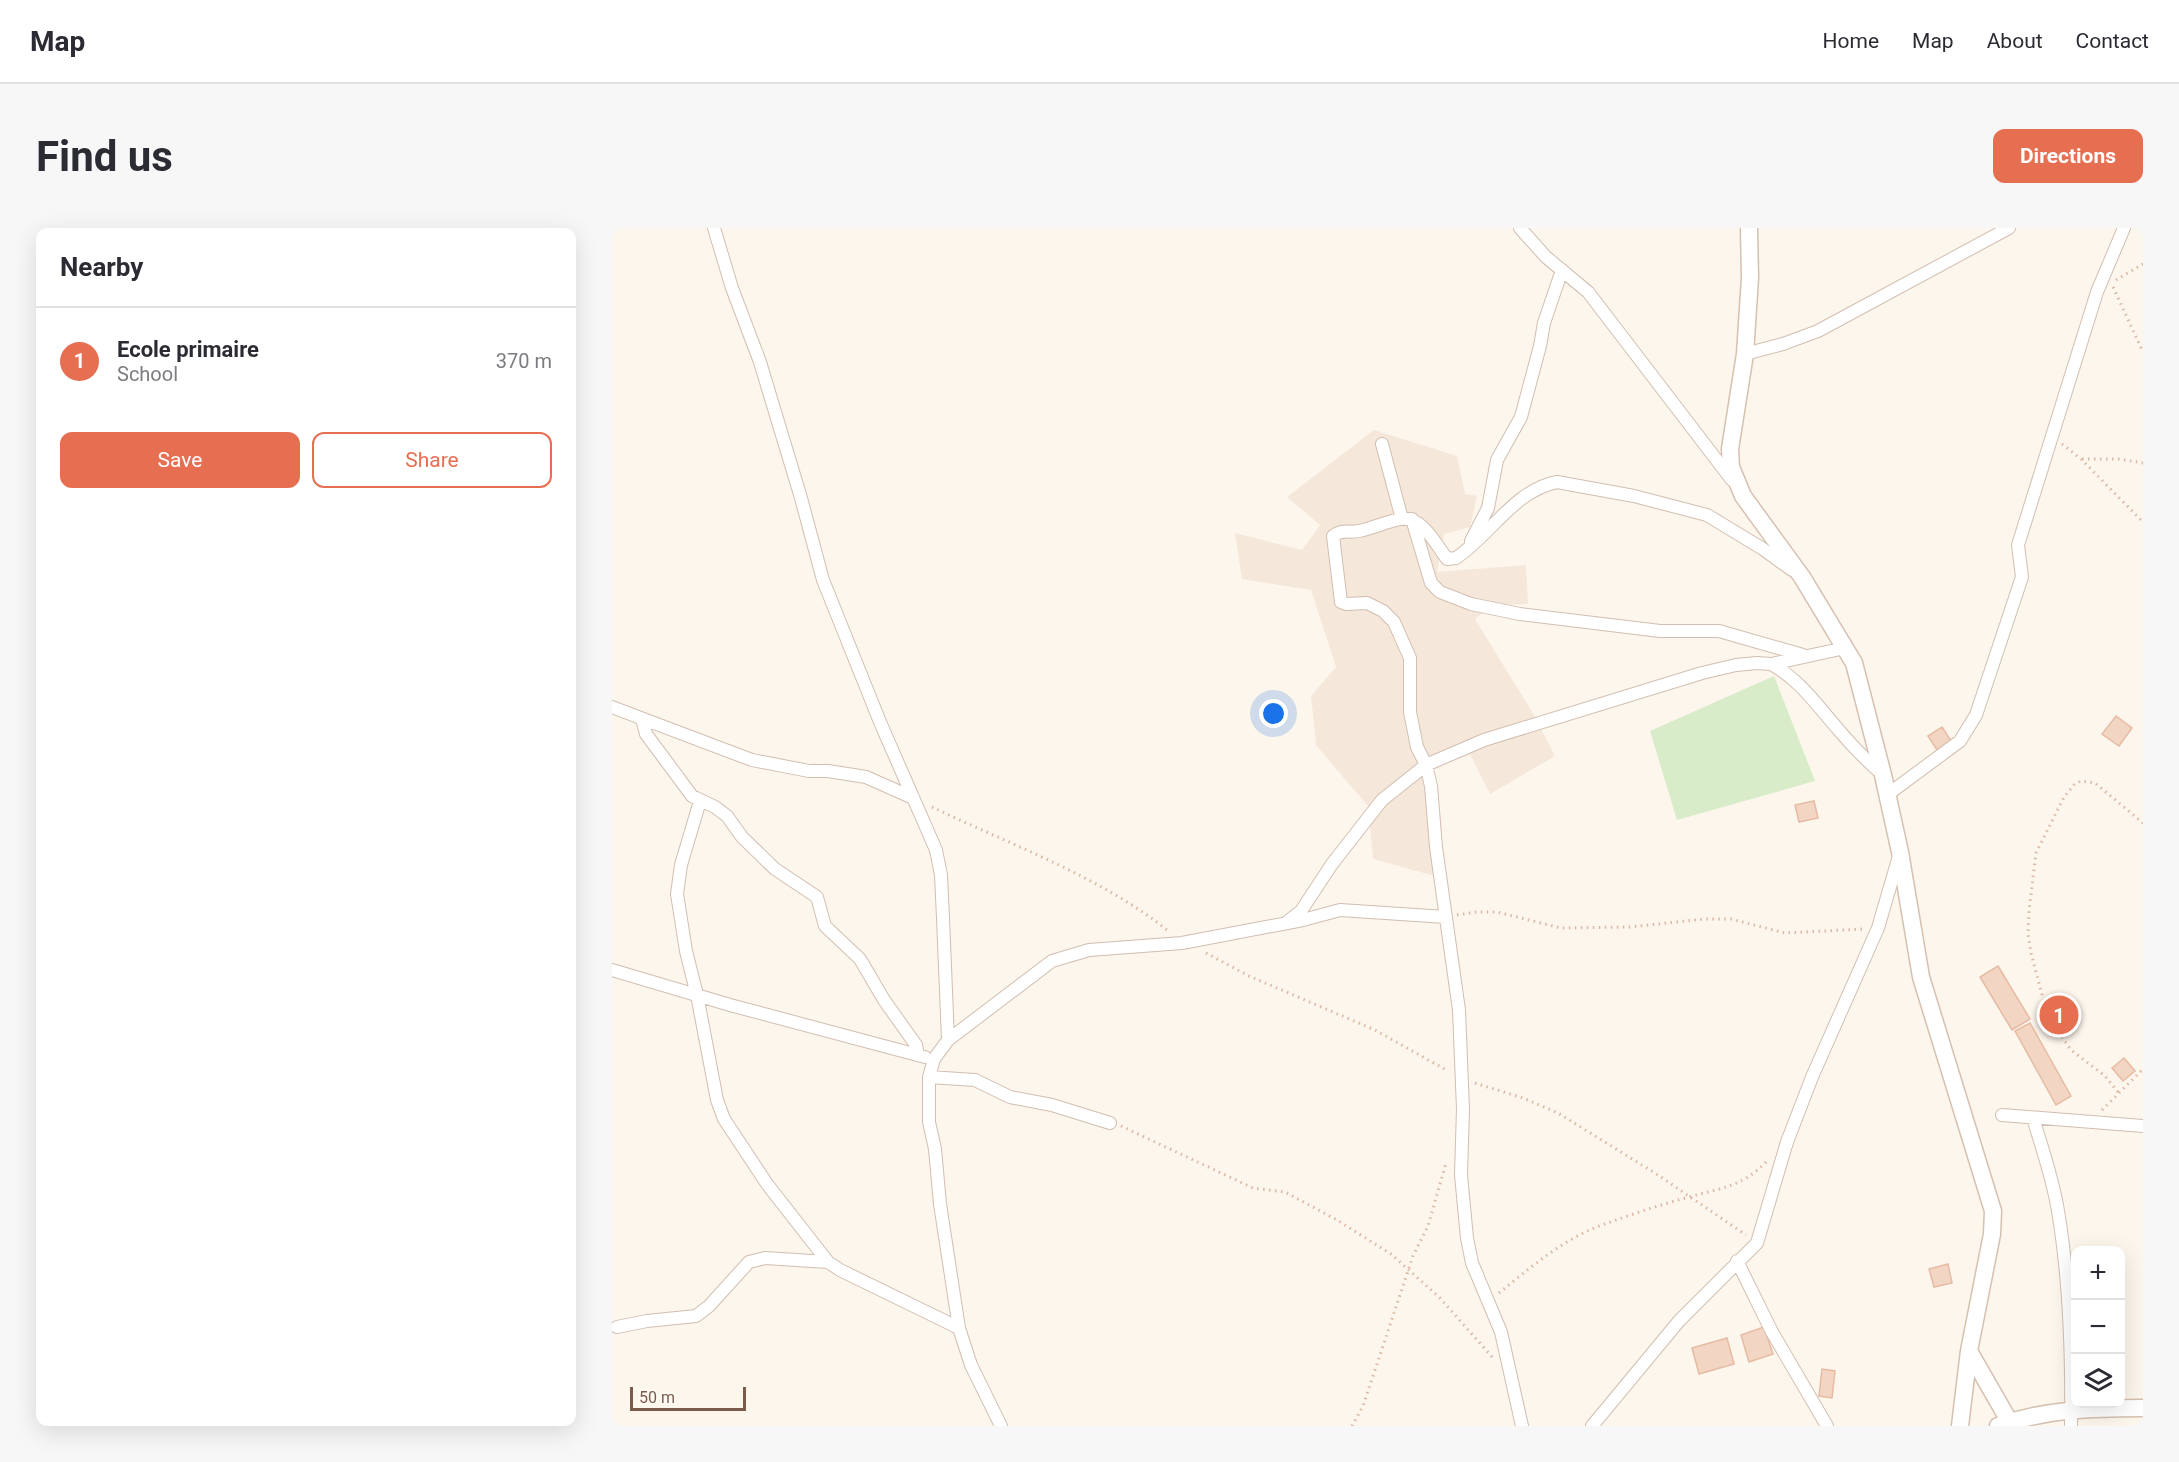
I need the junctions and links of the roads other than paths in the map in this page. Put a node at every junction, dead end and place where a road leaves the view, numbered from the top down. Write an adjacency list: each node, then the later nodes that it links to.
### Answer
1 (714, 228): 21 (street)
2 (1520, 228): 6 (street)
3 (1749, 228): 7 (street)
4 (2009, 228): 7 (street)
5 (2124, 228): 20 (street)
6 (1562, 270): 9 (street); 11 (street)
7 (1745, 354): 9 (street)
8 (1382, 444): 10 (street)
9 (1743, 496): 12 (street)
10 (1407, 519): 11 (street); 14 (street); 18 (street)
11 (1464, 553): 12 (street)
12 (1802, 577): 13 (street)
13 (1845, 648): 14 (street); 19 (street)
14 (1807, 656): 15 (street)
15 (1771, 664): 18 (street); 19 (street)
16 (612, 707): 17 (street)
17 (642, 719): 21 (street); 22 (street)
18 (1426, 765): 24 (street); 25 (street)
19 (1883, 775): 20 (street)
20 (1887, 795): 23 (street)
21 (912, 797): 28 (street)
22 (700, 801): 27 (street); 29 (street)
23 (1900, 852): 36 (street); 40 (street)
24 (1446, 917): 25 (street); 45 (street)
25 (1286, 923): 28 (street)
26 (612, 970): 27 (street)
27 (697, 995): 29 (street); 37 (street)
28 (948, 1040): 30 (street)
29 (918, 1055): 30 (street)
30 (934, 1059): 31 (street)
31 (929, 1077): 34 (street); 39 (street)
32 (2002, 1115): 33 (street)
33 (2033, 1118): 35 (street); 42 (street)
34 (1110, 1123)
35 (2143, 1126)
36 (1737, 1261): 46 (street); 47 (street)
37 (828, 1262): 38 (street); 39 (street)
38 (618, 1327)
39 (959, 1328): 44 (street)
40 (1969, 1351): 43 (street); 48 (street)
41 (2143, 1408): 42 (street)
42 (2071, 1418): 43 (street)
43 (2006, 1425)
44 (1001, 1426)
45 (1522, 1426)
46 (1592, 1426)
47 (1827, 1426)
48 (1960, 1426)

